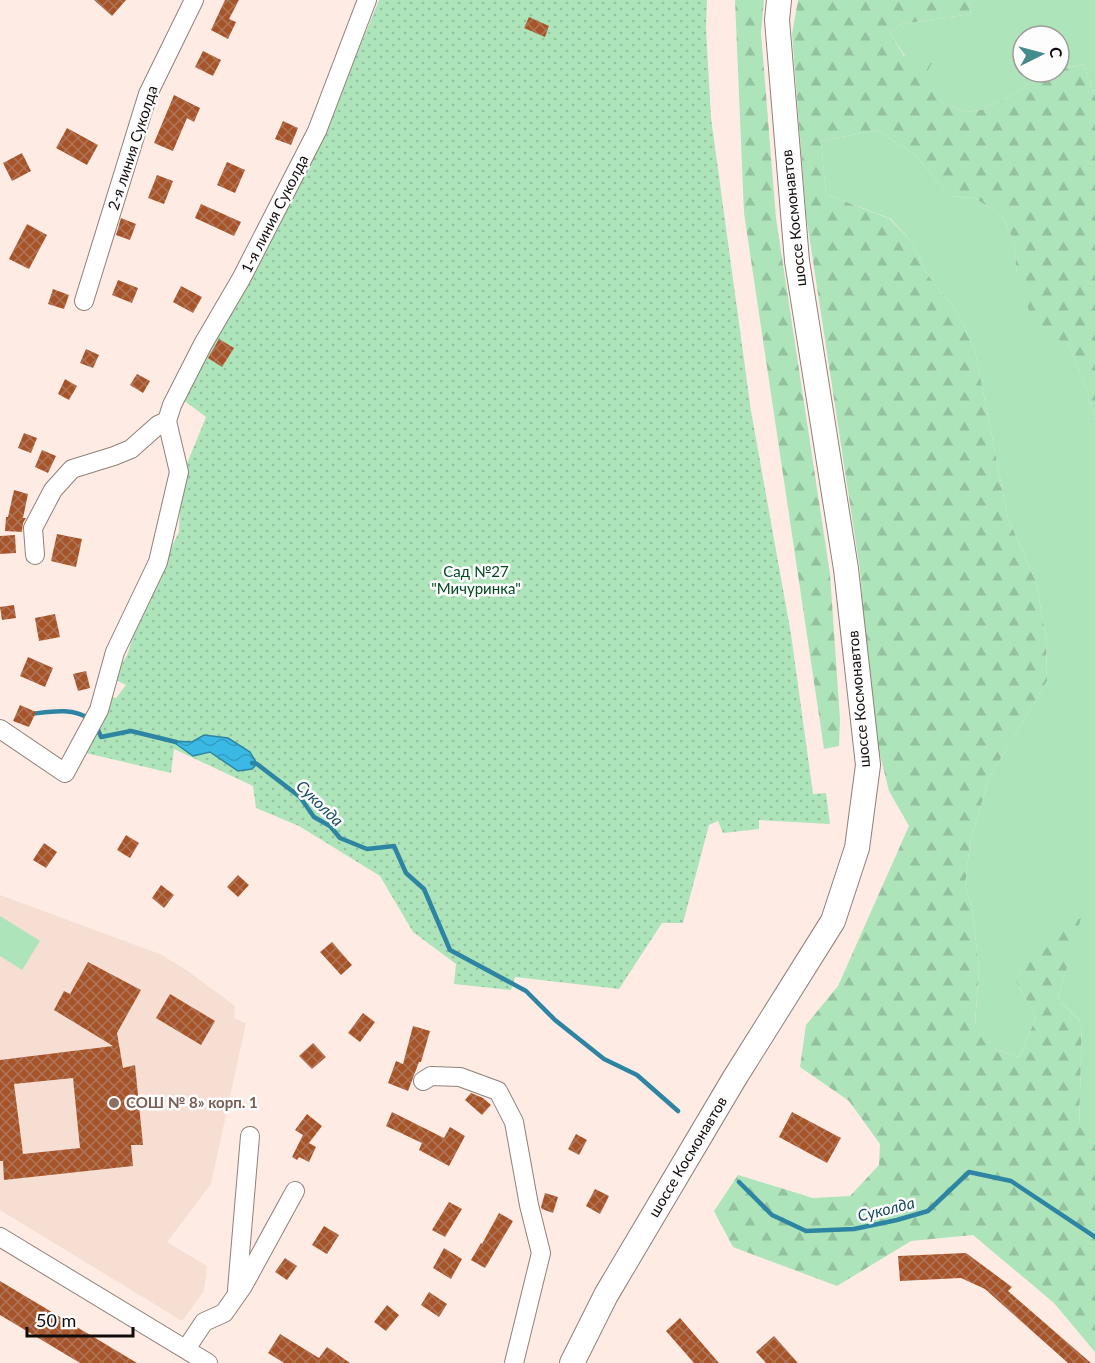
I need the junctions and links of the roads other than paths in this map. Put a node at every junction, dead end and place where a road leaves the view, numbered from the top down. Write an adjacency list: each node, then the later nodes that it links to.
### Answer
1 (195, 0): 4 (street, 2-я линия Суколда)
2 (367, 0): 5 (street, 1-я линия Суколда)
3 (779, 0): 16 (main road, шоссе Космонавтов)
4 (84, 301)
5 (167, 422): 6 (street); 7 (street)
6 (35, 555)
7 (0, 729)
8 (423, 1081): 15 (street)
9 (250, 1136): 12 (street)
10 (295, 1191): 12 (street)
11 (0, 1238): 13 (street)
12 (236, 1295): 13 (street)
13 (186, 1350): 14 (street)
14 (208, 1363)
15 (514, 1363)
16 (572, 1363)

